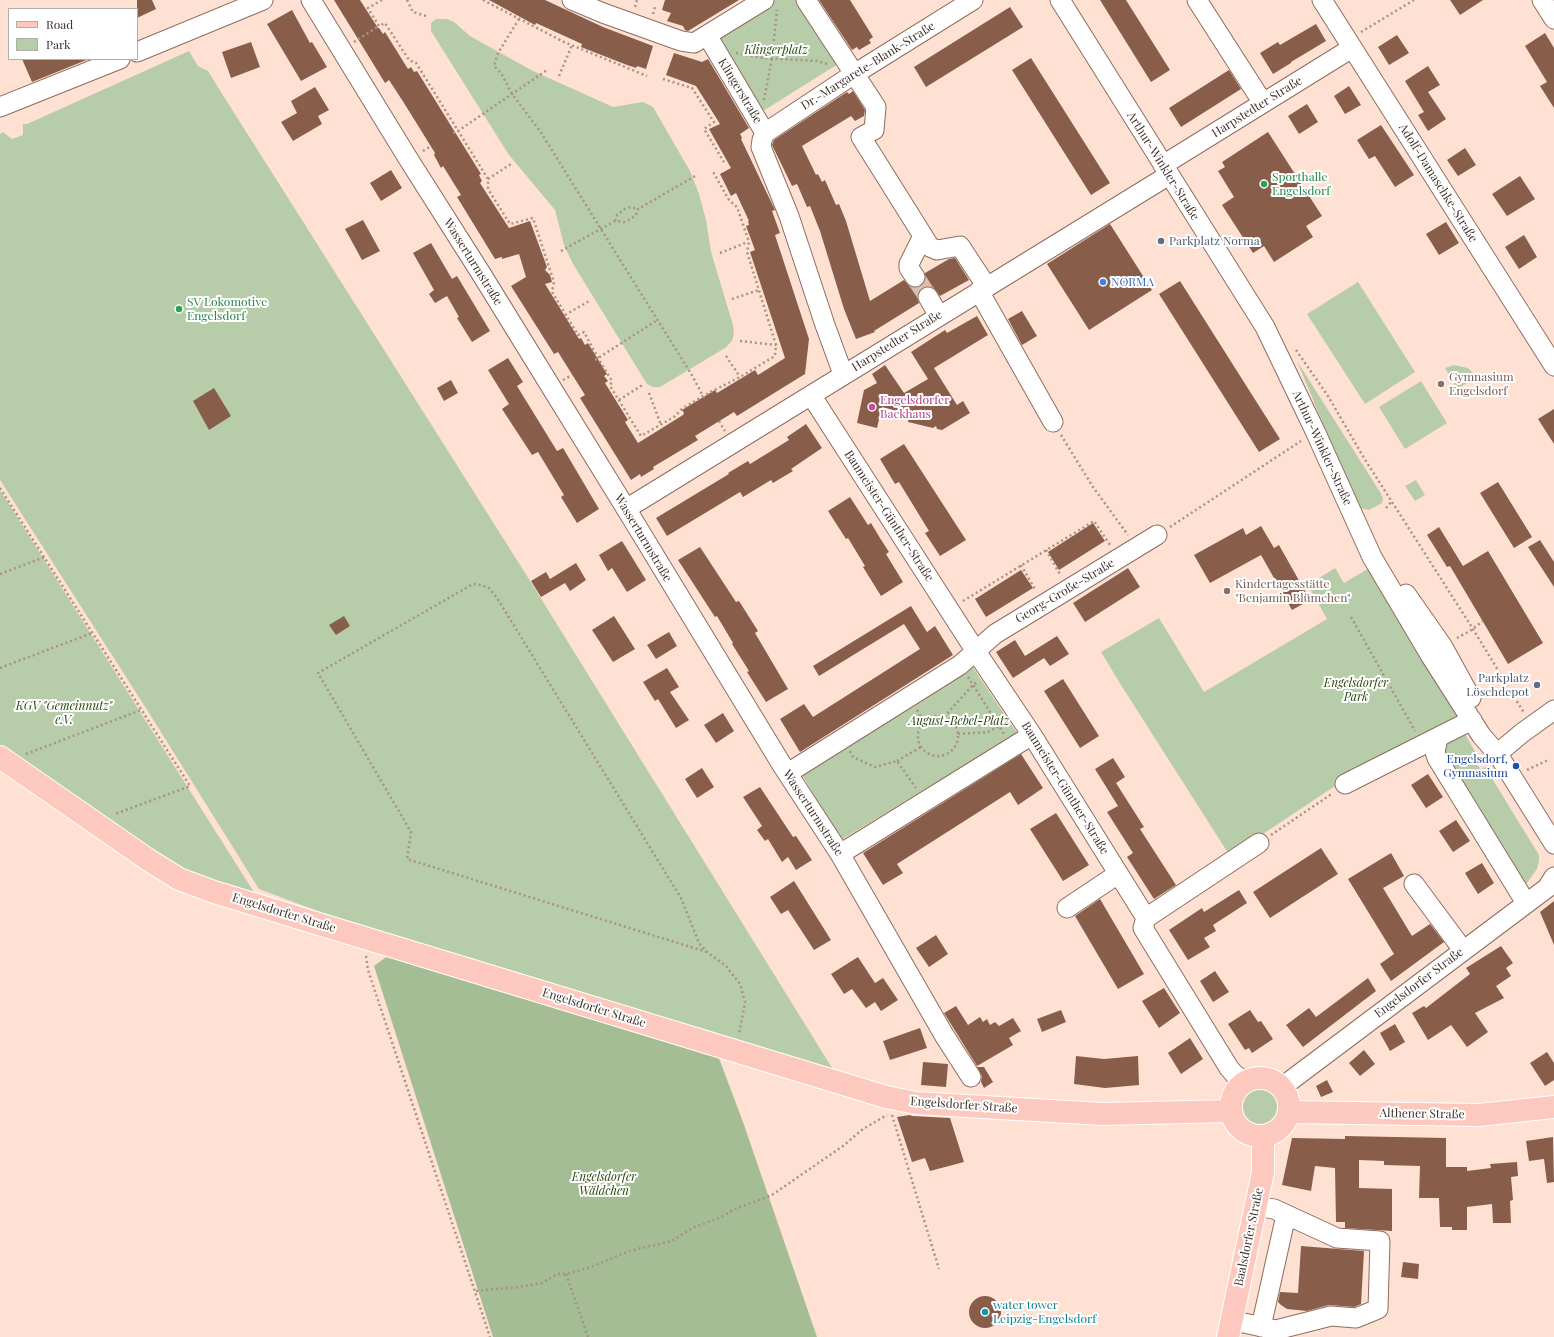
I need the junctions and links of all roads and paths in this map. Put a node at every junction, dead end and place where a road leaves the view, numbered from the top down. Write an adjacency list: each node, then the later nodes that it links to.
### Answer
1 (263, 0): 23 (street)
2 (312, 0): 22 (street, Wasserturmstraße)
3 (382, 0): 18 (path)
4 (407, 0): 15 (path)
5 (482, 0): 16 (path)
6 (572, 0): 19 (street)
7 (806, 0): 30 (street)
8 (973, 0): 30 (street, Dr.-Margarete-Blank-Straße)
9 (1060, 0): 41 (street, Arthur-Winkler-Straße)
10 (1197, 0): 33 (street)
11 (1322, 0): 20 (street, Adolf-Damaschke-Straße)
12 (1414, 0): 20 (path)
13 (1542, 0): 17 (street)
14 (771, 4): 19 (street); 25 (path)
15 (426, 16)
16 (519, 19): 21 (path); 32 (path)
17 (1554, 19)
18 (379, 26): 22 (path); 36 (path)
19 (707, 35): 24 (street, Klingerstraße)
20 (1350, 44): 33 (street, Harpstedter Straße); 65 (street, Adolf-Damaschke-Straße)
21 (572, 45): 28 (path); 29 (path)
22 (342, 50): 80 (street, Wasserturmstraße)
23 (138, 52)
24 (718, 55): 25 (path); 35 (street, Klingerstraße)
25 (772, 58): 30 (path); 35 (path)
26 (118, 60): 34 (street)
27 (547, 70): 32 (path)
28 (559, 76)
29 (647, 76)
30 (852, 76): 35 (street, Dr.-Margarete-Blank-Straße); 47 (street)
31 (663, 79): 38 (path)
32 (512, 94): 36 (path); 46 (path)
33 (1264, 103): 41 (street, Harpstedter Straße)
34 (0, 107)
35 (762, 128): 66 (street, Klingerstraße)
36 (458, 131): 37 (path); 43 (path)
37 (453, 133)
38 (724, 162)
39 (511, 164): 43 (path)
40 (712, 170): 48 (path)
41 (1166, 170): 52 (street, Harpstedter Straße); 76 (street, Arthur-Winkler-Straße)
42 (697, 175): 44 (path)
43 (488, 179): 57 (path)
44 (638, 209): 45 (path); 45 (path)
45 (615, 221): 46 (path)
46 (601, 230): 49 (path); 59 (path)
47 (923, 236): 51 (street); 52 (street)
48 (749, 242): 50 (path); 53 (path)
49 (561, 251)
50 (720, 253)
51 (915, 277)
52 (983, 289): 58 (street, Harpstedter Straße); 74 (street)
53 (759, 290): 55 (path); 61 (path)
54 (928, 297): 58 (street)
55 (732, 299)
56 (591, 300): 57 (path)
57 (565, 315): 64 (path)
58 (939, 316): 66 (street, Harpstedter Straße)
59 (656, 321): 64 (path); 71 (path)
60 (740, 342): 61 (path)
61 (776, 345): 67 (path)
62 (1293, 345): 78 (path)
63 (726, 356): 67 (path)
64 (596, 359): 72 (path)
65 (1554, 366)
66 (843, 374): 70 (street, Harpstedter Straße)
67 (740, 377): 71 (path)
68 (644, 384): 72 (path)
69 (649, 393): 75 (path)
70 (811, 395): 80 (street, Harpstedter Straße); 91 (street, Baumeister-Günther-Straße)
71 (702, 396): 73 (path); 75 (path)
72 (619, 400): 75 (path)
73 (705, 400)
74 (1053, 422): 83 (path)
75 (661, 425)
76 (1315, 431): 81 (street, Arthur-Winkler-Straße); 82 (path)
77 (0, 488): 85 (path)
78 (1392, 501): 79 (path); 105 (path)
79 (1386, 508)
80 (626, 509): 117 (street, Wasserturmstraße)
81 (1358, 527): 103 (street, Arthur-Winkler-Straße); 112 (street, Arthur-Winkler-Straße)
82 (1157, 535): 83 (street, Georg-Große-Straße)
83 (1136, 548): 86 (street, Georg-Große-Straße)
84 (1046, 550): 86 (path); 87 (path); 89 (path)
85 (45, 557): 88 (path); 93 (path)
86 (1118, 559): 89 (street, Georg-Große-Straße)
87 (1021, 566): 90 (path); 91 (path)
88 (0, 574)
89 (1068, 589): 90 (street, Georg-Große-Straße)
90 (1044, 604): 94 (street, Georg-Große-Straße)
91 (949, 610): 94 (street, Baumeister-Günther-Straße)
92 (1351, 617): 109 (path)
93 (92, 633): 96 (path); 99 (path)
94 (975, 650): 95 (street); 97 (street, Baumeister-Günther-Straße)
95 (960, 665): 98 (path); 108 (street)
96 (0, 668)
97 (990, 673): 98 (path); 101 (street, Baumeister-Günther-Straße)
98 (973, 685): 102 (path); 104 (path)
99 (141, 710): 113 (path); 121 (path)
100 (1554, 710): 105 (street)
101 (1018, 714): 104 (path); 107 (street, Baumeister-Günther-Straße)
102 (944, 717): 106 (path); 110 (path)
103 (1472, 720): 109 (street); 112 (street, Arthur-Winkler-Straße)
104 (1000, 727): 106 (path); 111 (path)
105 (1528, 729): 112 (street)
106 (958, 734): 110 (path)
107 (1032, 735): 111 (street); 125 (street, Baumeister-Günther-Straße)
108 (843, 739): 116 (path); 117 (street)
109 (1430, 741): 119 (street); 128 (street)
110 (921, 747): 116 (path)
111 (1013, 747): 120 (street)
112 (1497, 754): 123 (street, Arthur-Winkler-Straße)
113 (22, 756)
114 (0, 757): 131 (main road, Engelsdorfer Straße)
115 (1548, 760): 118 (path)
116 (898, 761): 120 (path)
117 (788, 773): 124 (street, Wasserturmstraße)
118 (1521, 773)
119 (1345, 784): 122 (path)
120 (926, 801): 124 (street)
121 (108, 817)
122 (1259, 843): 130 (street)
123 (1554, 844)
124 (840, 854): 135 (street, Wasserturmstraße)
125 (1118, 874): 129 (street); 130 (street, Baumeister-Günther-Straße)
126 (1554, 877): 128 (street, Engelsdorfer Straße)
127 (1414, 884): 132 (street)
128 (1526, 903): 132 (street, Engelsdorfer Straße)
129 (1066, 908)
130 (1146, 918): 136 (street, Baumeister-Günther-Straße)
131 (366, 939): 134 (main road, Engelsdorfer Straße); 146 (path)
132 (1463, 950): 137 (street, Engelsdorfer Straße)
133 (707, 952): 133 (path); 134 (path)
134 (736, 1052): 139 (main road, Engelsdorfer Straße)
135 (971, 1077)
136 (1245, 1081): 137 (main road); 139 (main road)
137 (1282, 1087): 140 (main road)
138 (1554, 1107): 140 (main road, Althener Straße)
139 (1231, 1111): 141 (main road)
140 (1289, 1112): 141 (main road)
141 (1263, 1136): 142 (main road, Baalsdorfer Straße)
142 (1256, 1206): 143 (street); 148 (main road, Baalsdorfer Straße)
143 (1286, 1215): 147 (street); 147 (street)
144 (939, 1269): 145 (path)
145 (566, 1274): 146 (path); 150 (path)
146 (476, 1291): 149 (path)
147 (1261, 1327): 148 (street)
148 (1230, 1330)
149 (490, 1337)
150 (588, 1337)

